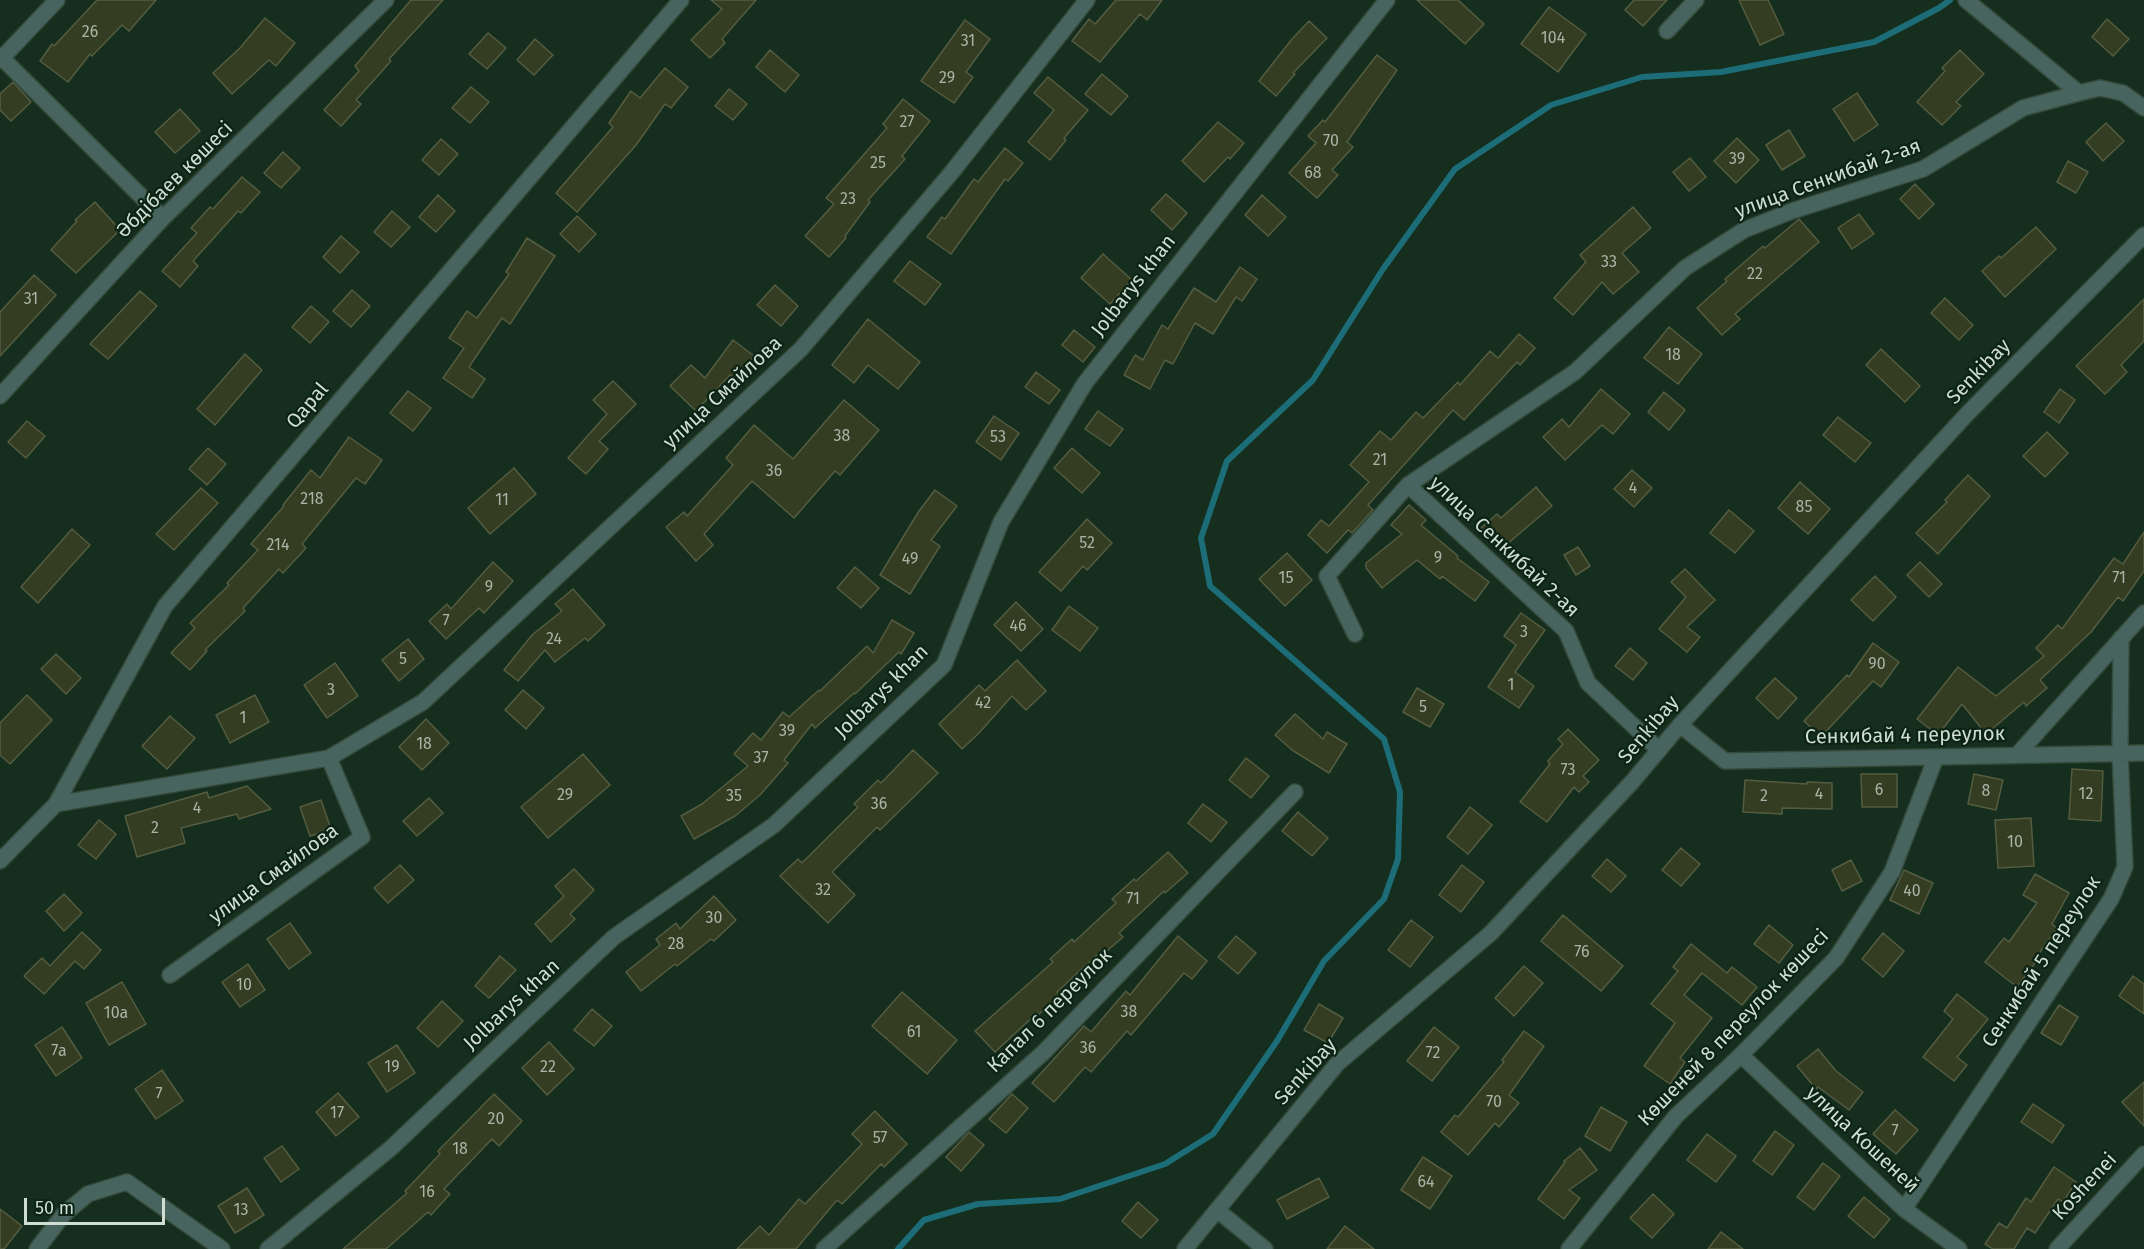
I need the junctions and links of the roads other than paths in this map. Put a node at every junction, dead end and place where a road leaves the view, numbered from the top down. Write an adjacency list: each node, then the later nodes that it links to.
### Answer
1 (57, 0): 9 (street)
2 (386, 0): 12 (street, Әбдібаев көшесі)
3 (681, 0): 27 (street, Qapal)
4 (1088, 0): 25 (street, улица Смайлова)
5 (1387, 0): 36 (street, Jolbarys khan)
6 (1696, 0): 8 (street)
7 (1966, 0): 10 (street)
8 (1667, 31)
9 (1, 59): 12 (street)
10 (2079, 93): 11 (street, улица Сенкибай 2-ая); 15 (street, улица Сенкибай 2-ая)
11 (2144, 108)
12 (163, 218): 14 (street, Әбдібаев көшесі)
13 (2144, 235): 19 (street, Senkibay)
14 (0, 396)
15 (1408, 485): 17 (street, улица Сенкибай 2-ая); 20 (street, улица Сенкибай 2-ая)
16 (2144, 613): 18 (street)
17 (1355, 634)
18 (2121, 638): 21 (street, Сенкибай 5 переулок); 23 (street)
19 (1680, 725): 20 (street, Senkibay); 24 (street, Сенкибай 4 переулок)
20 (1659, 750): 33 (street, Senkibay)
21 (2120, 753): 22 (street, Сенкибай 4 переулок); 23 (street, Сенкибай 4 переулок); 32 (street, Сенкибай 5 переулок)
22 (2144, 753)
23 (2017, 755): 24 (street, Сенкибай 4 переулок)
24 (1936, 757): 30 (street, Көшеней 8 переулок көшесі)
25 (329, 758): 27 (street, улица Смайлова); 29 (street, улица Смайлова)
26 (1295, 792): 37 (street, Капал 6 переулок)
27 (56, 804): 28 (street, Qapal)
28 (0, 861)
29 (170, 975)
30 (1741, 1055): 32 (street, улица Кошеней); 40 (street, Көшеней 8 переулок көшесі)
31 (2144, 1154): 42 (street, Koshenei)
32 (1904, 1209): 41 (street, улица Кошеней)
33 (1217, 1210): 38 (street, Senkibay); 39 (street)
34 (37, 1249): 35 (street)
35 (222, 1249)
36 (268, 1249)
37 (824, 1249)
38 (1185, 1249)
39 (1265, 1249)
40 (1569, 1249)
41 (1959, 1249)
42 (2057, 1249)

